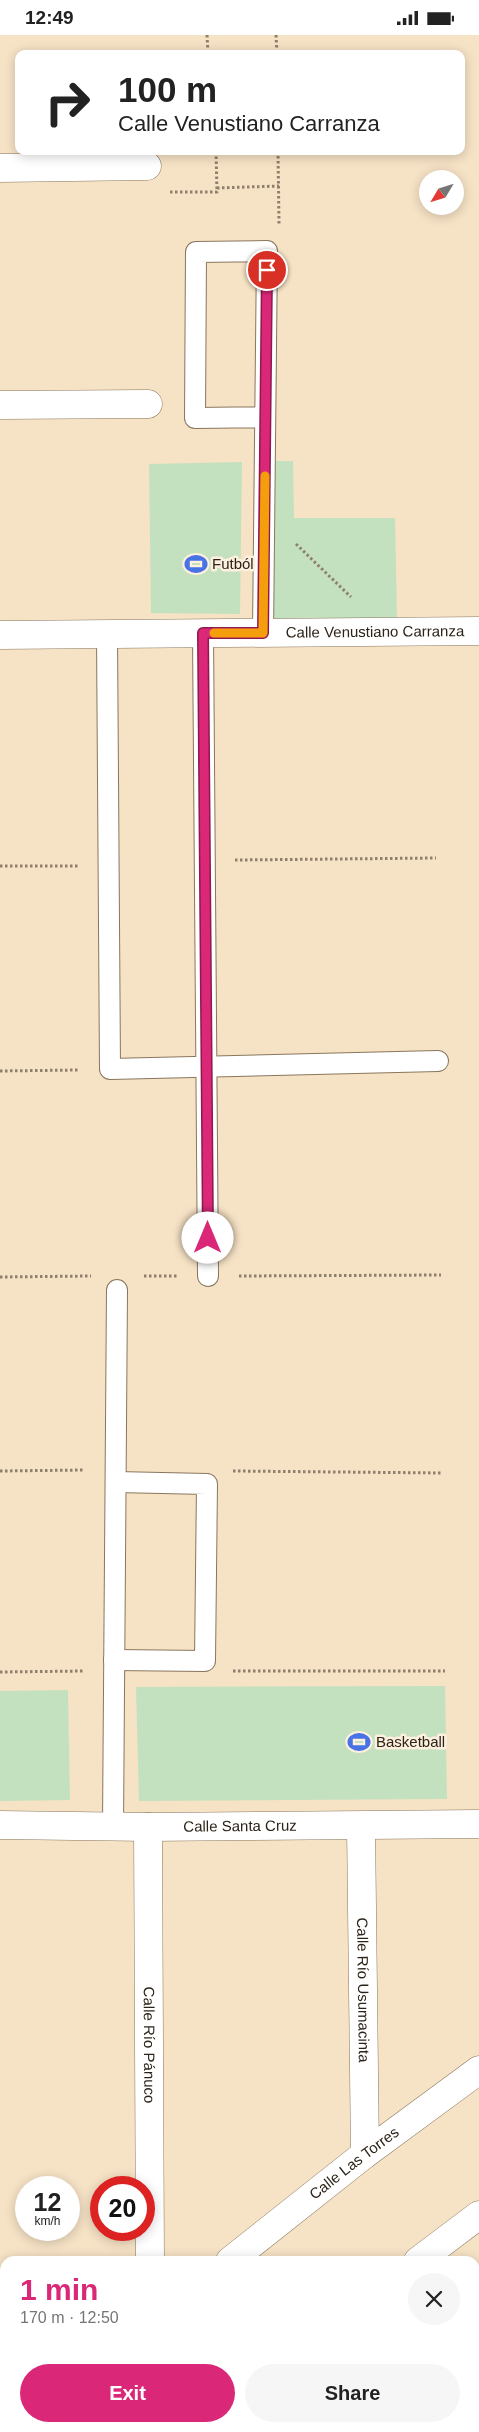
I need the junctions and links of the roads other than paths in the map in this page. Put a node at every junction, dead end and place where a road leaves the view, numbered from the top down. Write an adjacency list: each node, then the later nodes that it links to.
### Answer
1 (147, 166): 2 (street)
2 (0, 168)
3 (148, 404): 4 (street)
4 (0, 405)
5 (265, 417): 5 (lane); 8 (lane)
6 (479, 631): 8 (street, Calle Venustiano Carranza)
7 (203, 633): 8 (street, Calle Venustiano Carranza); 10 (street, Calle Venustiano Carranza); 12 (lane)
8 (263, 633)
9 (0, 635): 10 (street, Calle Venustiano Carranza)
10 (107, 635): 12 (lane)
11 (438, 1061): 12 (lane)
12 (206, 1067): 13 (lane)
13 (208, 1276)
14 (117, 1289): 15 (lane)
15 (116, 1476): 16 (lane); 16 (lane)
16 (114, 1665): 19 (lane)
17 (479, 1823): 20 (street, Calle Santa Cruz)
18 (0, 1825): 19 (street, Calle Santa Cruz)
19 (114, 1826): 21 (street, Calle Santa Cruz)
20 (361, 1826): 21 (street, Calle Santa Cruz); 23 (street, Calle Río Usumacinta)
21 (148, 1827): 25 (street, Calle Río Pánuco)
22 (479, 2070): 23 (street, Calle Las Torres)
23 (365, 2154): 26 (street, Calle Las Torres)
24 (479, 2215): 27 (street)
25 (150, 2256)
26 (236, 2256)
27 (425, 2256)

